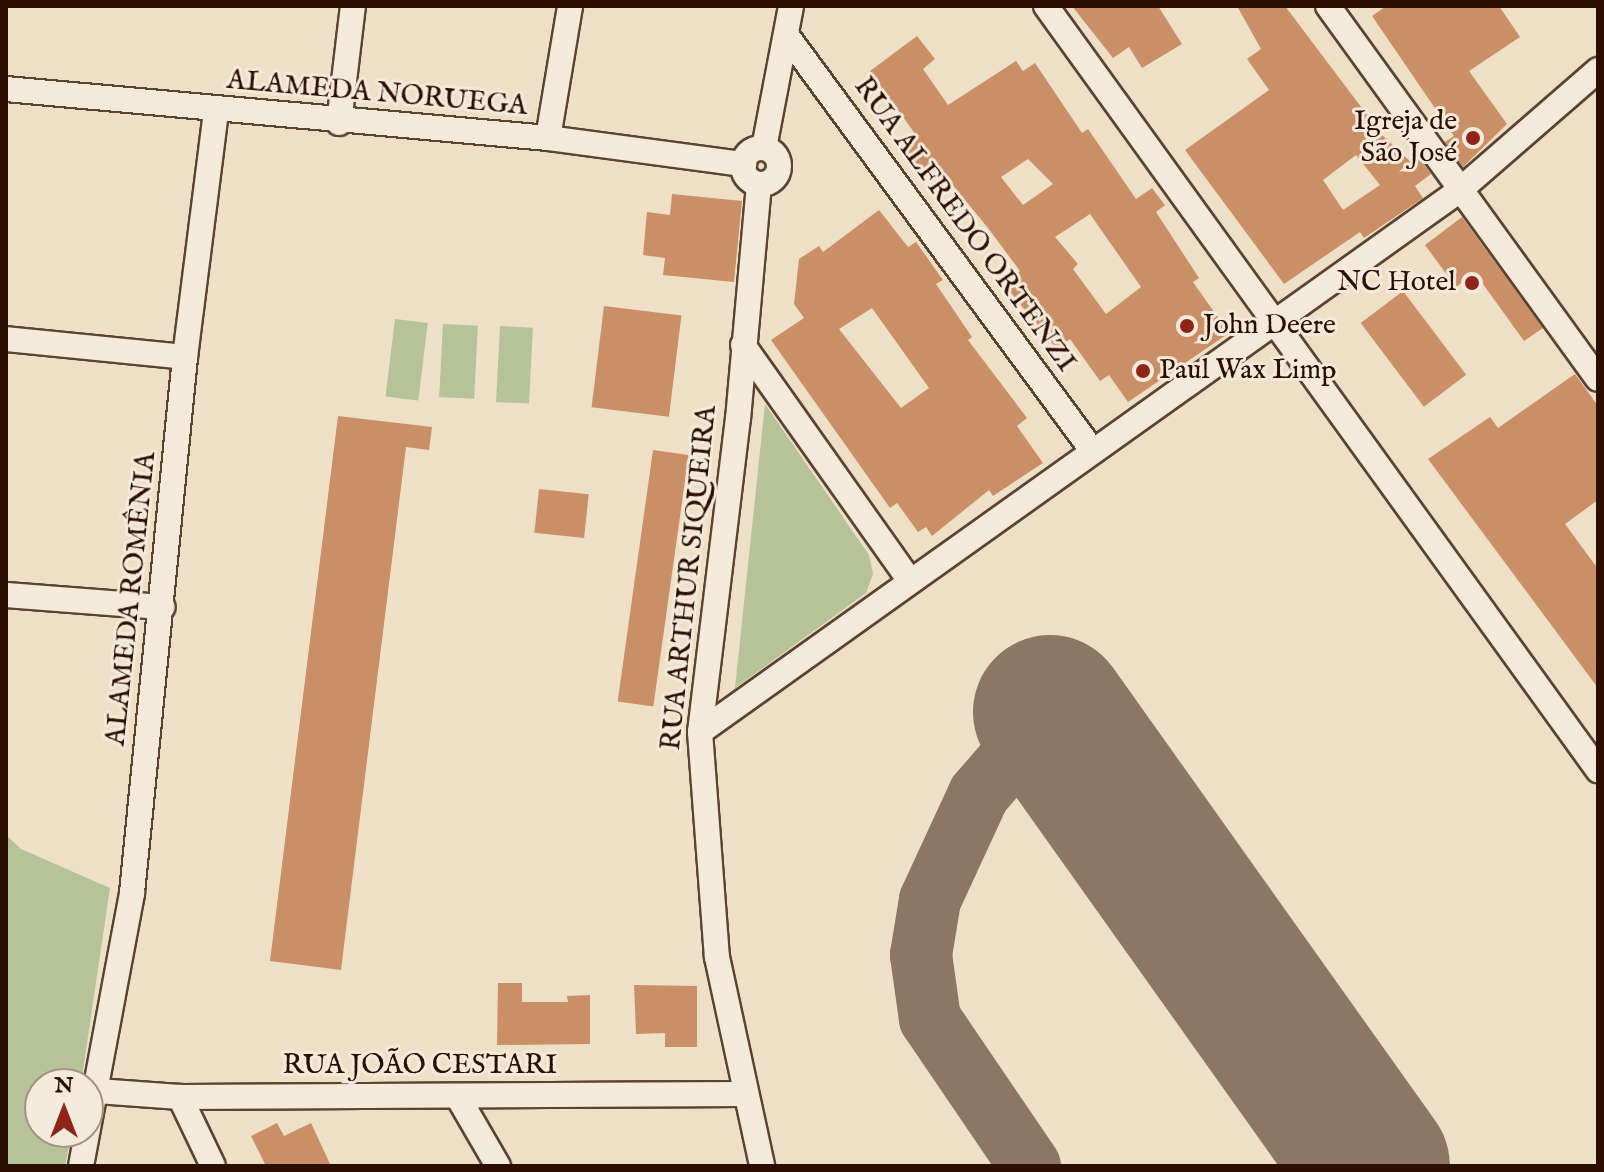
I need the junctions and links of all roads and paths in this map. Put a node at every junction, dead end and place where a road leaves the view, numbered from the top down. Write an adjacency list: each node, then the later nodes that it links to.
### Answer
1 (353, 6): 10 (street)
2 (570, 6): 11 (street)
3 (791, 6): 6 (street)
4 (1046, 6): 16 (street)
5 (1328, 6): 15 (street)
6 (787, 36): 12 (street); 21 (street, RUA ALFREDO ORTENZI)
7 (1598, 70): 15 (street)
8 (6, 89): 9 (street, ALAMEDA NORUEGA)
9 (216, 111): 10 (street, ALAMEDA NORUEGA); 19 (street, ALAMEDA ROMÊNIA)
10 (339, 123): 11 (street, ALAMEDA NORUEGA)
11 (548, 138): 13 (street, ALAMEDA NORUEGA)
12 (764, 148): 13 (street); 14 (street)
13 (744, 164): 14 (street)
14 (759, 184): 18 (street, RUA ARTHUR SIQUEIRA)
15 (1460, 190): 16 (street); 20 (street)
16 (1276, 318): 21 (street); 26 (street)
17 (6, 339): 19 (street)
18 (743, 345): 22 (street); 25 (street, RUA ARTHUR SIQUEIRA)
19 (185, 357): 24 (street, ALAMEDA ROMÊNIA)
20 (1598, 379)
21 (1092, 450): 22 (street)
22 (910, 581): 25 (street)
23 (6, 595): 24 (street)
24 (163, 607): 27 (street, ALAMEDA ROMÊNIA)
25 (700, 732): 29 (street, RUA ARTHUR SIQUEIRA)
26 (1598, 770)
27 (101, 1068)
28 (104, 1092): 30 (street, RUA JOÃO CESTARI)
29 (743, 1094): 31 (street, RUA JOÃO CESTARI); 34 (street, RUA ARTHUR SIQUEIRA)
30 (180, 1097): 31 (street, RUA JOÃO CESTARI); 32 (street)
31 (458, 1097): 33 (street)
32 (213, 1166)
33 (498, 1166)
34 (762, 1166)

